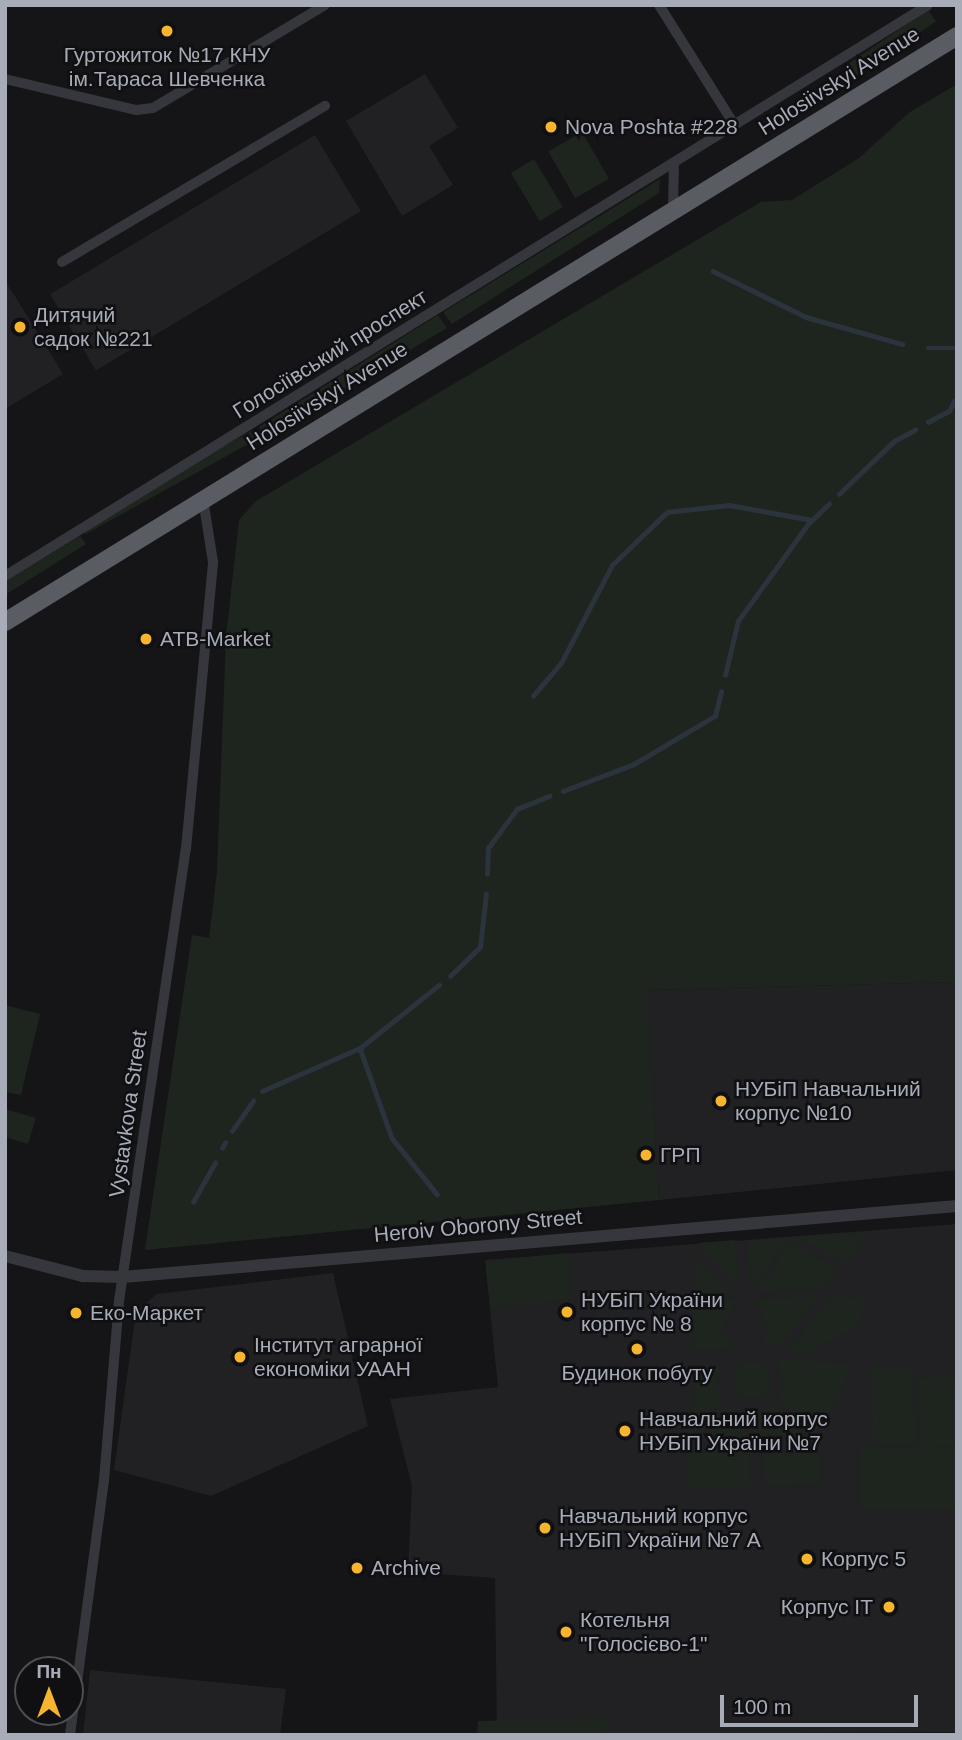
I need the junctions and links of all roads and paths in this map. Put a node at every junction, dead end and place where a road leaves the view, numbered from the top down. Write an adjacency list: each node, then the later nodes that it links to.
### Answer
1 (325, 5): 5 (street)
2 (659, 5): 7 (street)
3 (928, 5): 7 (street, Holosiivskyi Avenue)
4 (957, 36): 9 (highway, Holosiivskyi Avenue)
5 (5, 79)
6 (325, 106): 10 (street)
7 (734, 124): 8 (street, Holosiivskyi Avenue)
8 (674, 163): 9 (street); 12 (street, Голосіївський проспект)
9 (673, 209): 11 (highway, Holosiivskyi Avenue)
10 (62, 262)
11 (203, 499): 13 (highway, Holosiivskyi Avenue); 16 (street, Vystavkova Street)
12 (5, 576)
13 (5, 622)
14 (957, 1206): 16 (street, Heroiv Oborony Street)
15 (5, 1256): 16 (street, Heroiv Oborony Street)
16 (123, 1277): 17 (street, Vystavkova Street)
17 (70, 1735)

